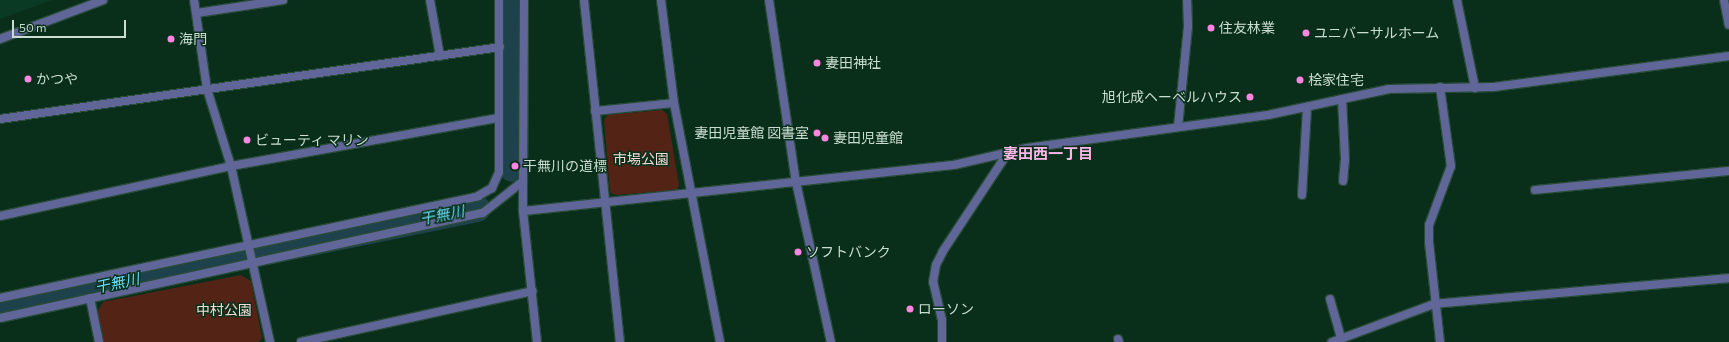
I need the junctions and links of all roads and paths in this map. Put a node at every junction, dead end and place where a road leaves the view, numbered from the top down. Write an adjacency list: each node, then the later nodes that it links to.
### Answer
1 (103, 0): 15 (street)
2 (194, 0): 13 (street)
3 (283, 0): 13 (street)
4 (430, 0): 17 (street)
5 (500, 0): 16 (street)
6 (524, 0): 33 (street)
7 (584, 0): 25 (street)
8 (661, 0): 23 (street)
9 (769, 0): 34 (street)
10 (1187, 0): 28 (street)
11 (1457, 0): 20 (street)
12 (1724, 0): 14 (street)
13 (197, 13): 21 (street)
14 (1729, 25)
15 (0, 39)
16 (500, 47): 17 (street); 26 (street)
17 (440, 56): 21 (street)
18 (1729, 56): 20 (street)
19 (1440, 87): 20 (street); 22 (street); 50 (street)
20 (1475, 88)
21 (207, 89): 27 (street); 30 (street)
22 (1342, 99): 24 (street); 32 (street)
23 (674, 103): 25 (street); 37 (street)
24 (1307, 108): 28 (street); 38 (street)
25 (595, 111): 40 (street)
26 (500, 118): 30 (street); 35 (street)
27 (0, 119)
28 (1178, 127): 29 (street)
29 (1007, 154): 34 (street); 60 (street)
30 (231, 166): 42 (street); 43 (street)
31 (1729, 171): 36 (street)
32 (1343, 181)
33 (522, 182): 39 (street); 41 (street)
34 (796, 182): 37 (street); 59 (street)
35 (492, 188): 39 (street); 43 (street)
36 (1535, 190)
37 (691, 194): 40 (street); 58 (street)
38 (1302, 194)
39 (500, 200): 44 (street)
40 (604, 203): 41 (street); 57 (street)
41 (523, 212): 46 (street)
42 (0, 216)
43 (249, 244): 44 (street); 47 (street)
44 (253, 265): 48 (street); 54 (street)
45 (1729, 278): 50 (street)
46 (532, 291): 55 (street); 56 (street)
47 (0, 298)
48 (90, 298): 51 (street); 53 (street)
49 (1330, 299): 52 (street)
50 (1434, 304): 52 (street); 62 (street)
51 (0, 318)
52 (1341, 338): 61 (street)
53 (99, 342)
54 (270, 342)
55 (301, 342)
56 (537, 342)
57 (620, 342)
58 (720, 342)
59 (831, 342)
60 (942, 342)
61 (1332, 342)
62 (1440, 342)

